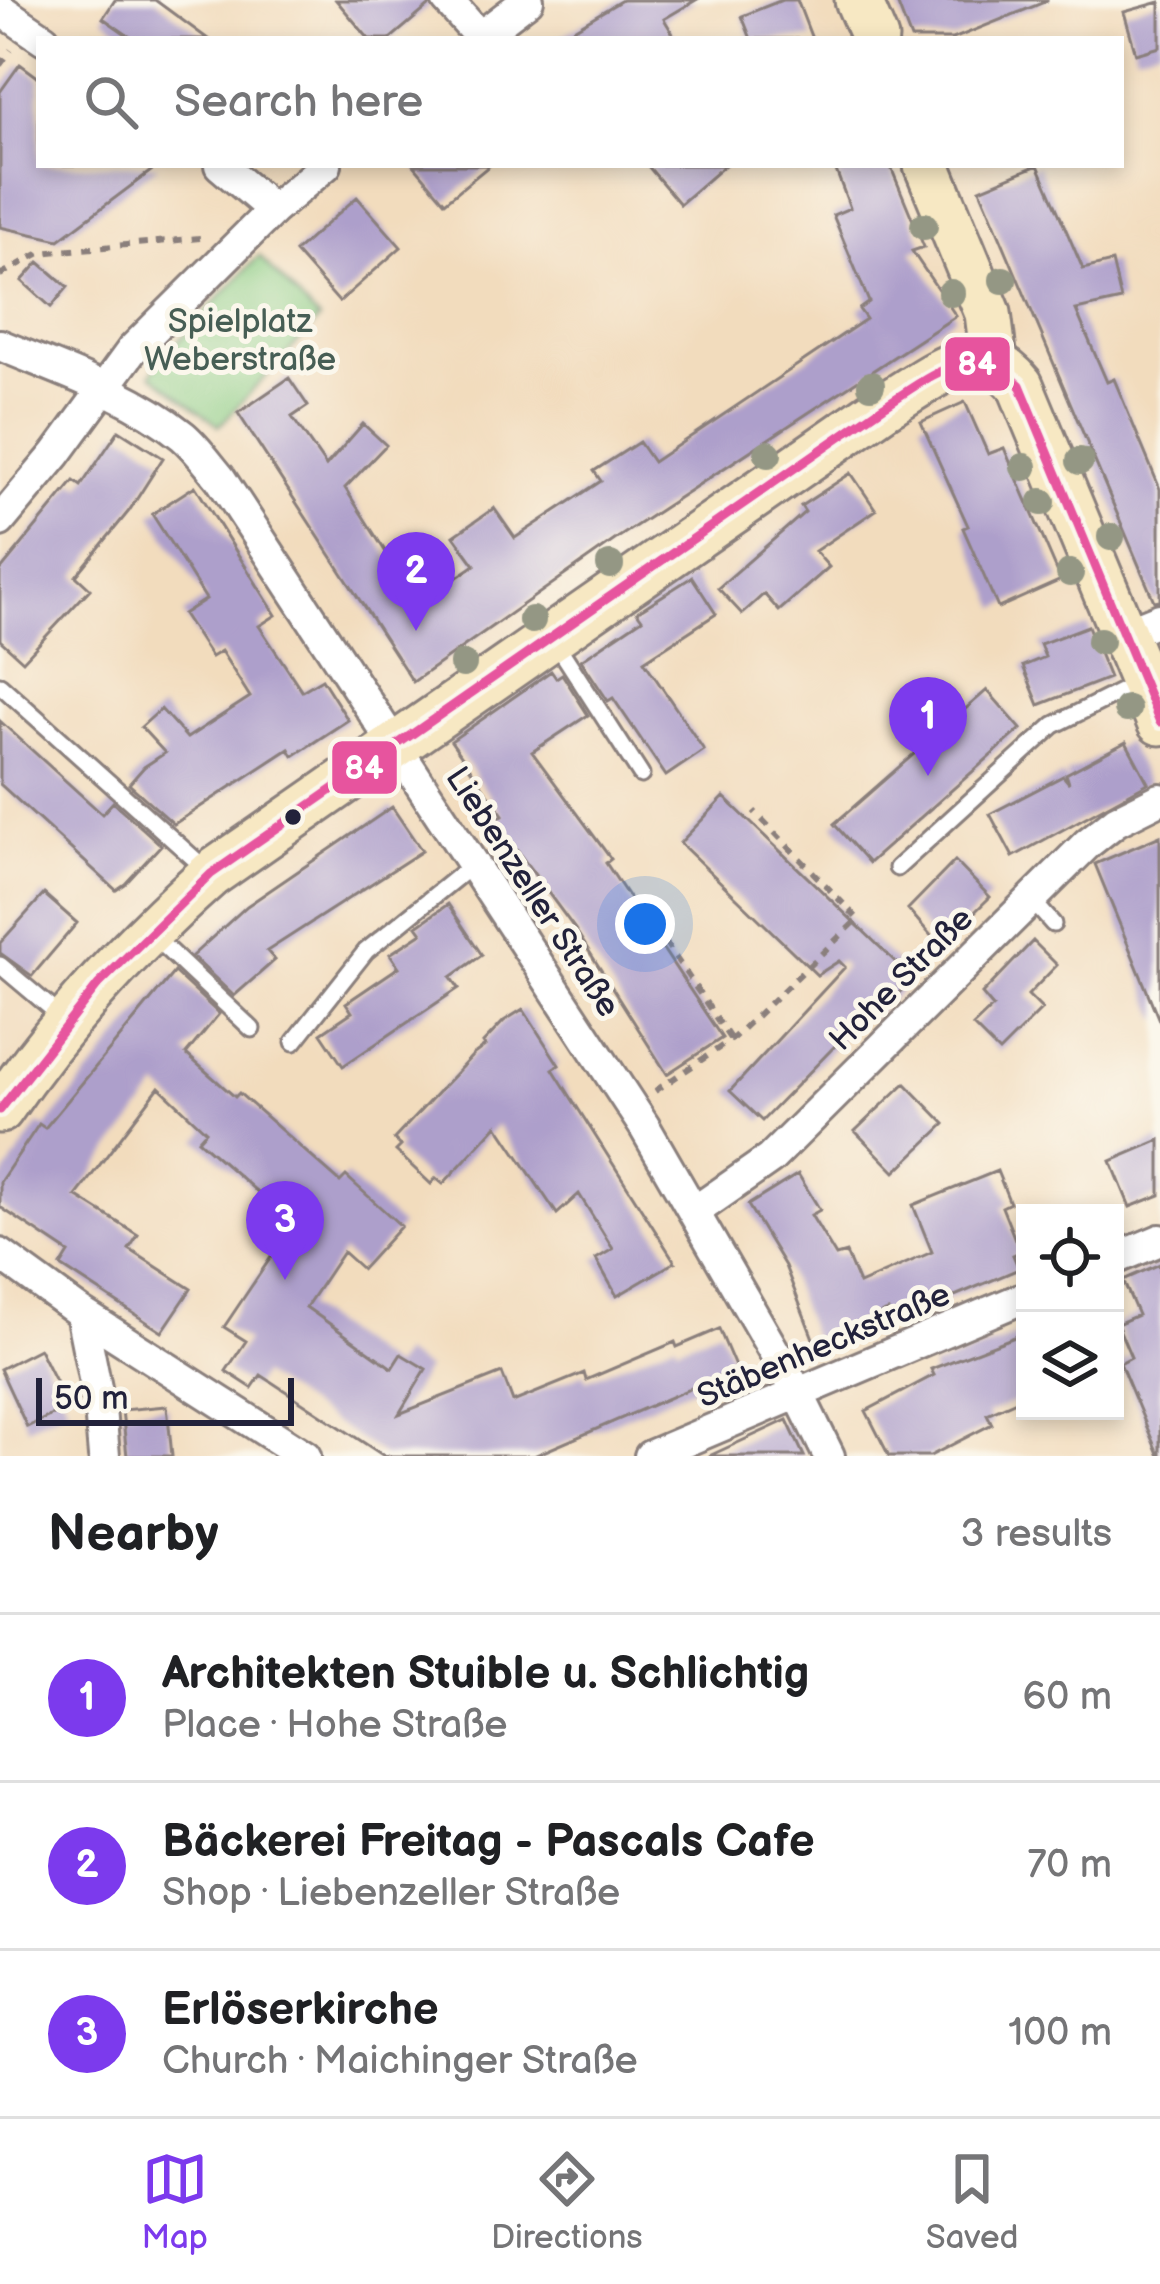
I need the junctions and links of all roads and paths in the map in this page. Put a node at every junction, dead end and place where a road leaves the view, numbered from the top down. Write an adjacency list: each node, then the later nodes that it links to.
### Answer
1 (447, 0): 6 (street)
2 (528, 0): 7 (street)
3 (858, 0): 8 (main road)
4 (0, 8): 5 (street)
5 (40, 36)
6 (476, 36)
7 (481, 36)
8 (874, 36)
9 (223, 168): 12 (street)
10 (323, 168): 12 (street)
11 (928, 168): 16 (main road)
12 (273, 211): 13 (street)
13 (250, 233): 14 (path); 17 (street)
14 (0, 275)
15 (0, 344): 17 (street, Liebenzeller Straße)
16 (994, 361): 19 (main road); 20 (main road)
17 (104, 388): 18 (street); 24 (street, Liebenzeller Straße)
18 (0, 521)
19 (1142, 626): 21 (main road)
20 (553, 638): 24 (main road); 25 (lane)
21 (1143, 681): 23 (main road); 29 (lane)
22 (0, 685): 30 (lane)
23 (1160, 722)
24 (394, 743): 28 (street, Liebenzeller Straße); 30 (main road)
25 (641, 775)
26 (1160, 799): 31 (street, Hohe Straße)
27 (754, 811): 38 (path)
28 (472, 865): 39 (lane); 40 (street, Liebenzeller Straße)
29 (897, 868)
30 (211, 874): 34 (main road)
31 (1031, 899): 33 (lane); 42 (street, Hohe Straße)
32 (645, 912): 38 (path)
33 (1053, 924)
34 (148, 930): 36 (main road); 37 (lane)
35 (0, 965): 36 (lane)
36 (65, 1020): 41 (main road)
37 (252, 1029)
38 (730, 1040): 40 (path)
39 (294, 1042)
40 (632, 1107): 42 (street, Liebenzeller Straße)
41 (0, 1110)
42 (694, 1212): 48 (street, Liebenzeller Straße)
43 (1160, 1240): 45 (street)
44 (0, 1254): 47 (street)
45 (1124, 1255)
46 (1016, 1302): 48 (street, Stäbenheckstraße)
47 (82, 1313): 49 (street); 50 (street)
48 (798, 1394): 51 (street, Stäbenheckstraße); 52 (street, Liebenzeller Straße)
49 (104, 1456)
50 (305, 1456)
51 (650, 1456)
52 (829, 1456)

